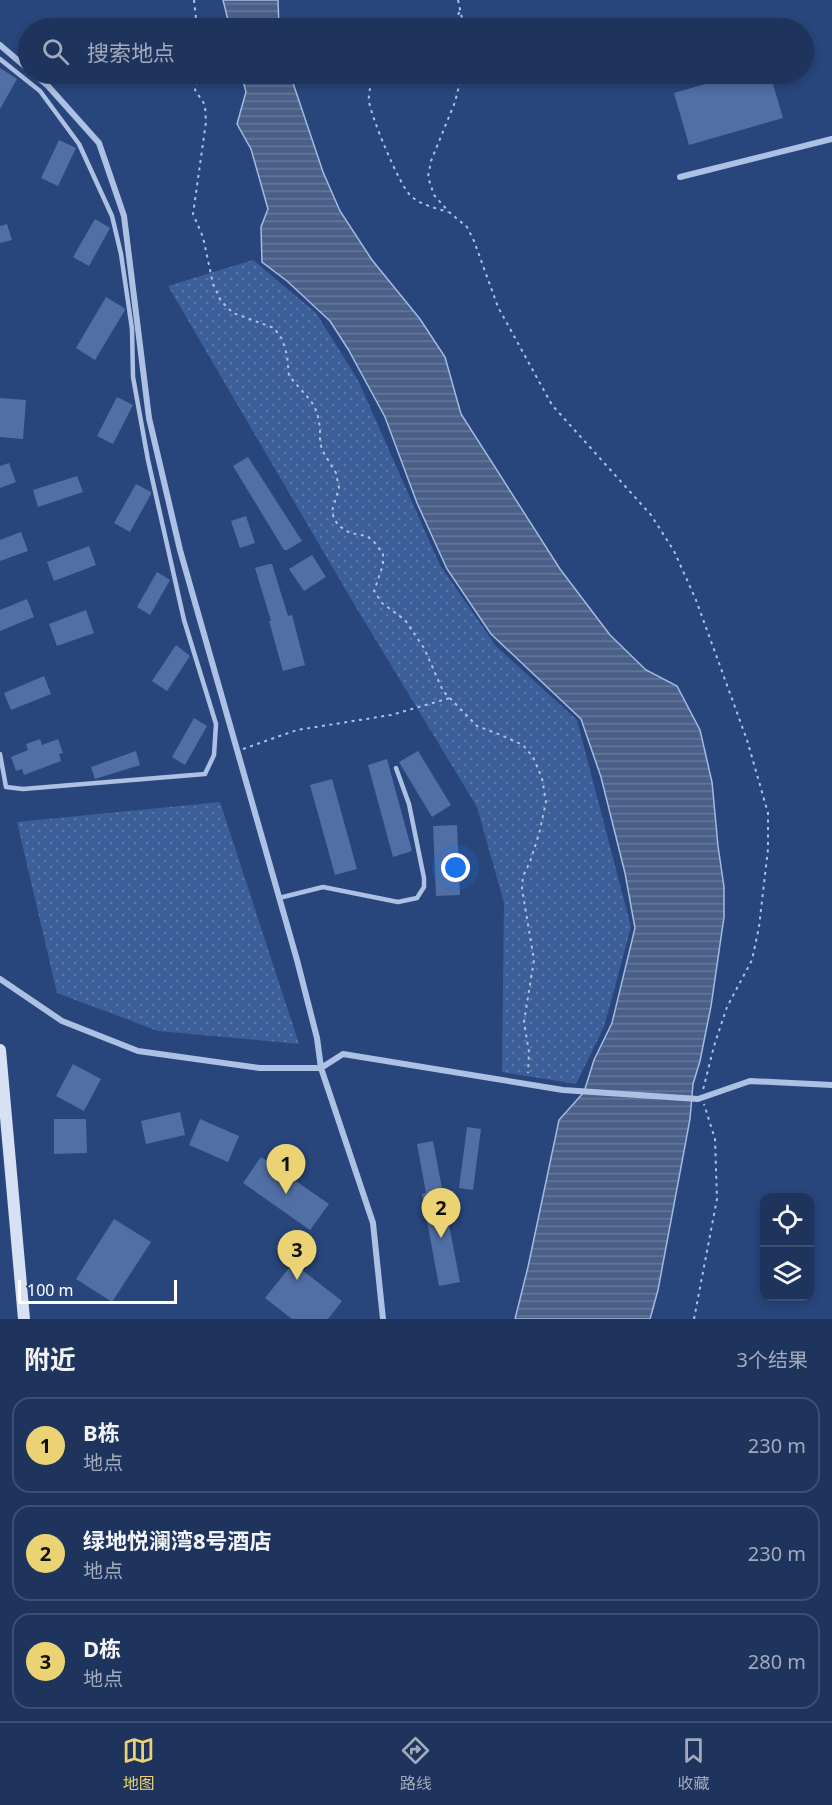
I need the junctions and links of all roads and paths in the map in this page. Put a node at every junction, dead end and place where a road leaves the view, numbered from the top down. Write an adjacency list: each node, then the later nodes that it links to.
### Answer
1 (194, 0): 4 (path)
2 (458, 0): 3 (path)
3 (460, 11): 5 (path); 6 (path)
4 (196, 18)
5 (456, 18)
6 (462, 18)
7 (0, 45): 9 (street)
8 (0, 59): 10 (lane)
9 (18, 60)
10 (18, 73)
11 (31, 84): 21 (lane)
12 (46, 84): 20 (street)
13 (196, 84): 19 (path)
14 (372, 84): 18 (path)
15 (460, 84): 18 (path)
16 (832, 139): 17 (street)
17 (680, 177)
18 (449, 212): 29 (path)
19 (450, 698): 20 (path); 27 (path)
20 (236, 752): 23 (street)
21 (0, 754)
22 (396, 768): 23 (lane)
23 (279, 898): 26 (street)
24 (0, 979): 26 (street)
25 (0, 1050): 30 (street)
26 (321, 1068): 29 (street); 31 (street)
27 (528, 1073)
28 (832, 1085): 29 (street)
29 (702, 1097): 32 (path)
30 (24, 1319)
31 (383, 1319)
32 (694, 1319)

